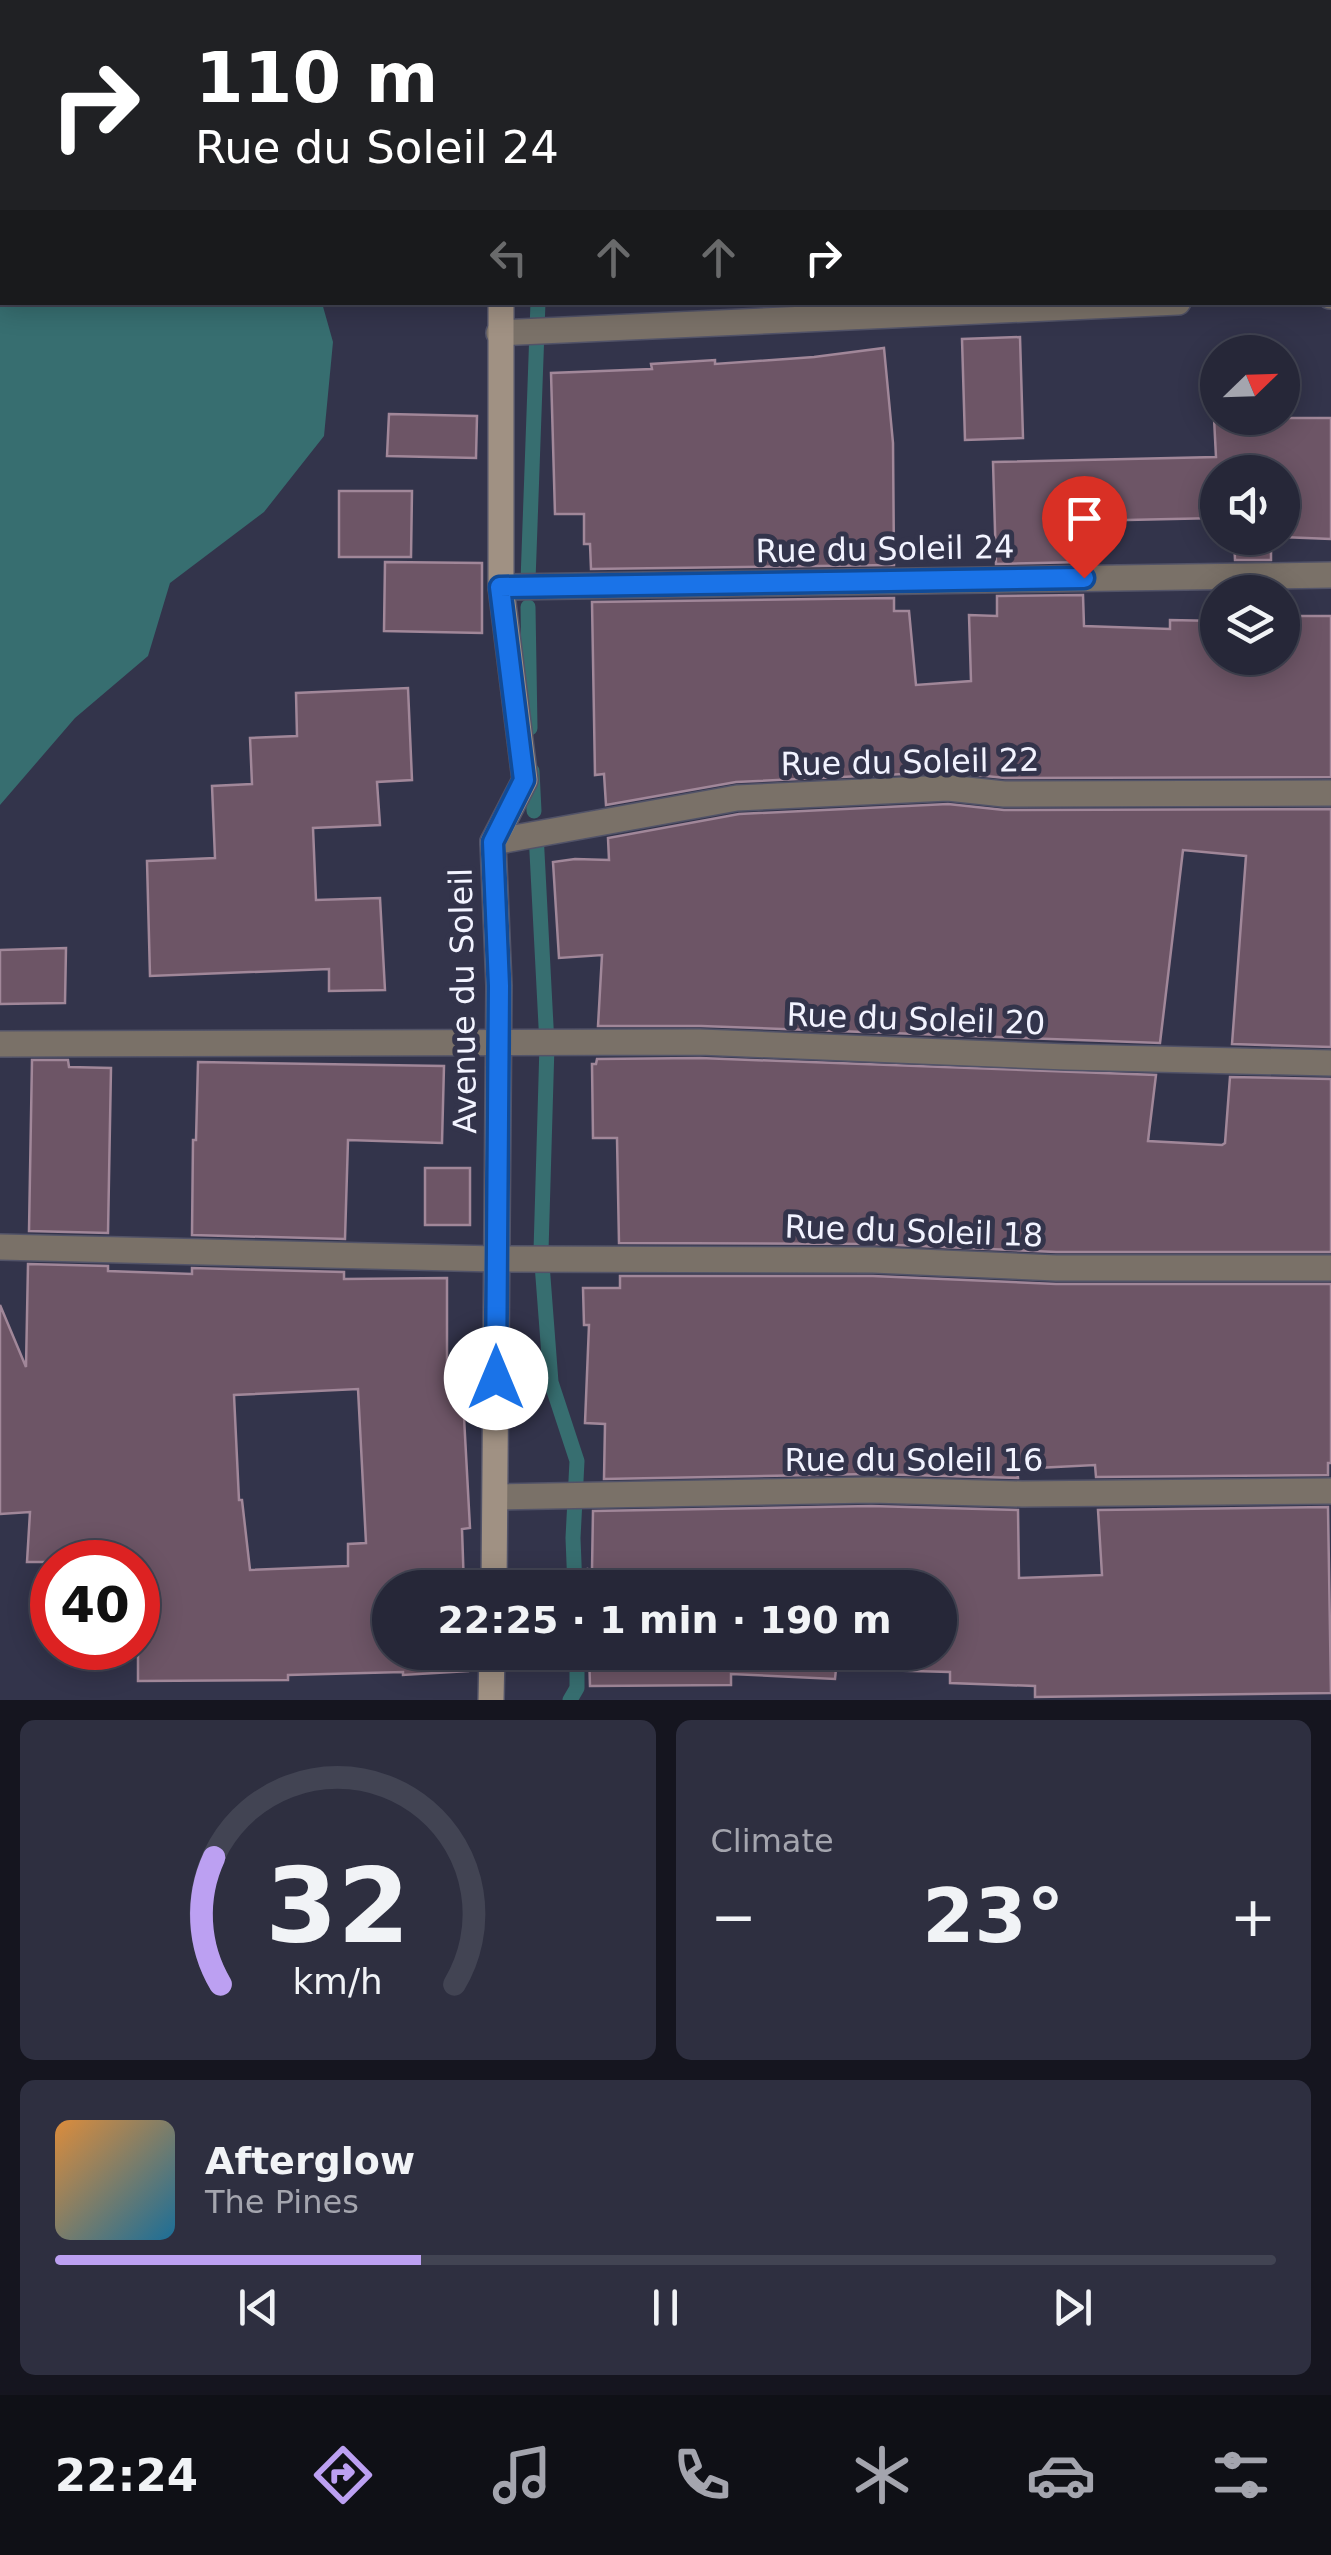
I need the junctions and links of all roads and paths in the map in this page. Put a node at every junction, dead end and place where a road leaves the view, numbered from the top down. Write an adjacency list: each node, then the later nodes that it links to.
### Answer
1 (500, 305): 3 (street, Avenue du Soleil)
2 (1112, 305): 3 (street)
3 (500, 333): 5 (street, Avenue du Soleil)
4 (1331, 576): 5 (street, Rue du Soleil 24)
5 (500, 587): 7 (street, Avenue du Soleil)
6 (1331, 792): 7 (street, Rue du Soleil 22)
7 (493, 842): 9 (street, Avenue du Soleil)
8 (0, 1044): 9 (street, Rue du Soleil 20)
9 (498, 1044): 10 (street, Rue du Soleil 20); 12 (street, Avenue du Soleil)
10 (1331, 1063)
11 (0, 1247): 12 (street, Rue du Soleil 18)
12 (495, 1259): 13 (street, Rue du Soleil 18); 15 (street, Avenue du Soleil)
13 (1331, 1268)
14 (1331, 1491): 15 (street, Rue du Soleil 16)
15 (497, 1497): 16 (street, Avenue du Soleil)
16 (495, 1570)
17 (492, 1670): 18 (street)
18 (491, 1700)

